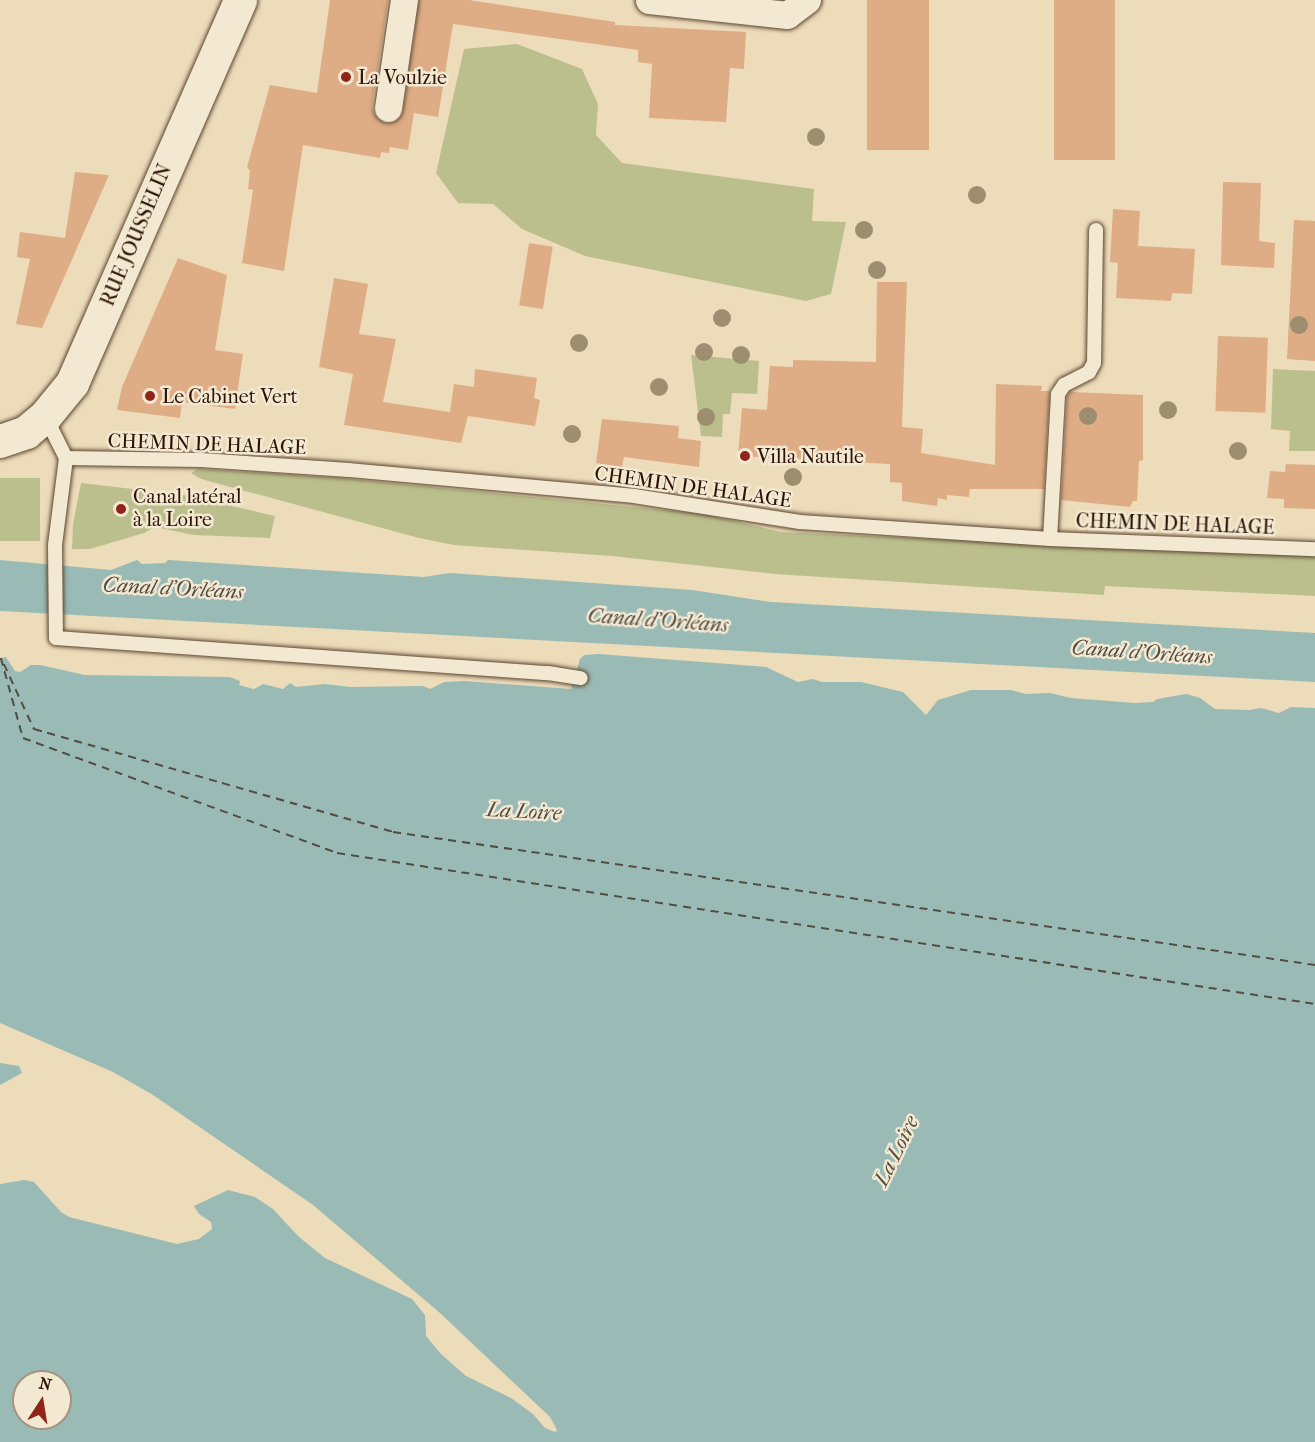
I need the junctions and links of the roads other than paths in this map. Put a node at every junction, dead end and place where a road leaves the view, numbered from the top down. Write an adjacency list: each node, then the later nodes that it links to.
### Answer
1 (240, 0): 7 (street, RUE JOUSSELIN)
2 (404, 0): 5 (street)
3 (649, 0): 4 (street)
4 (807, 0)
5 (388, 108)
6 (1096, 230): 10 (lane)
7 (45, 416): 8 (street, RUE JOUSSELIN); 9 (lane)
8 (0, 441)
9 (66, 458): 10 (lane, CHEMIN DE HALAGE); 12 (lane)
10 (1050, 538): 11 (lane, CHEMIN DE HALAGE)
11 (1315, 549)
12 (581, 678)

